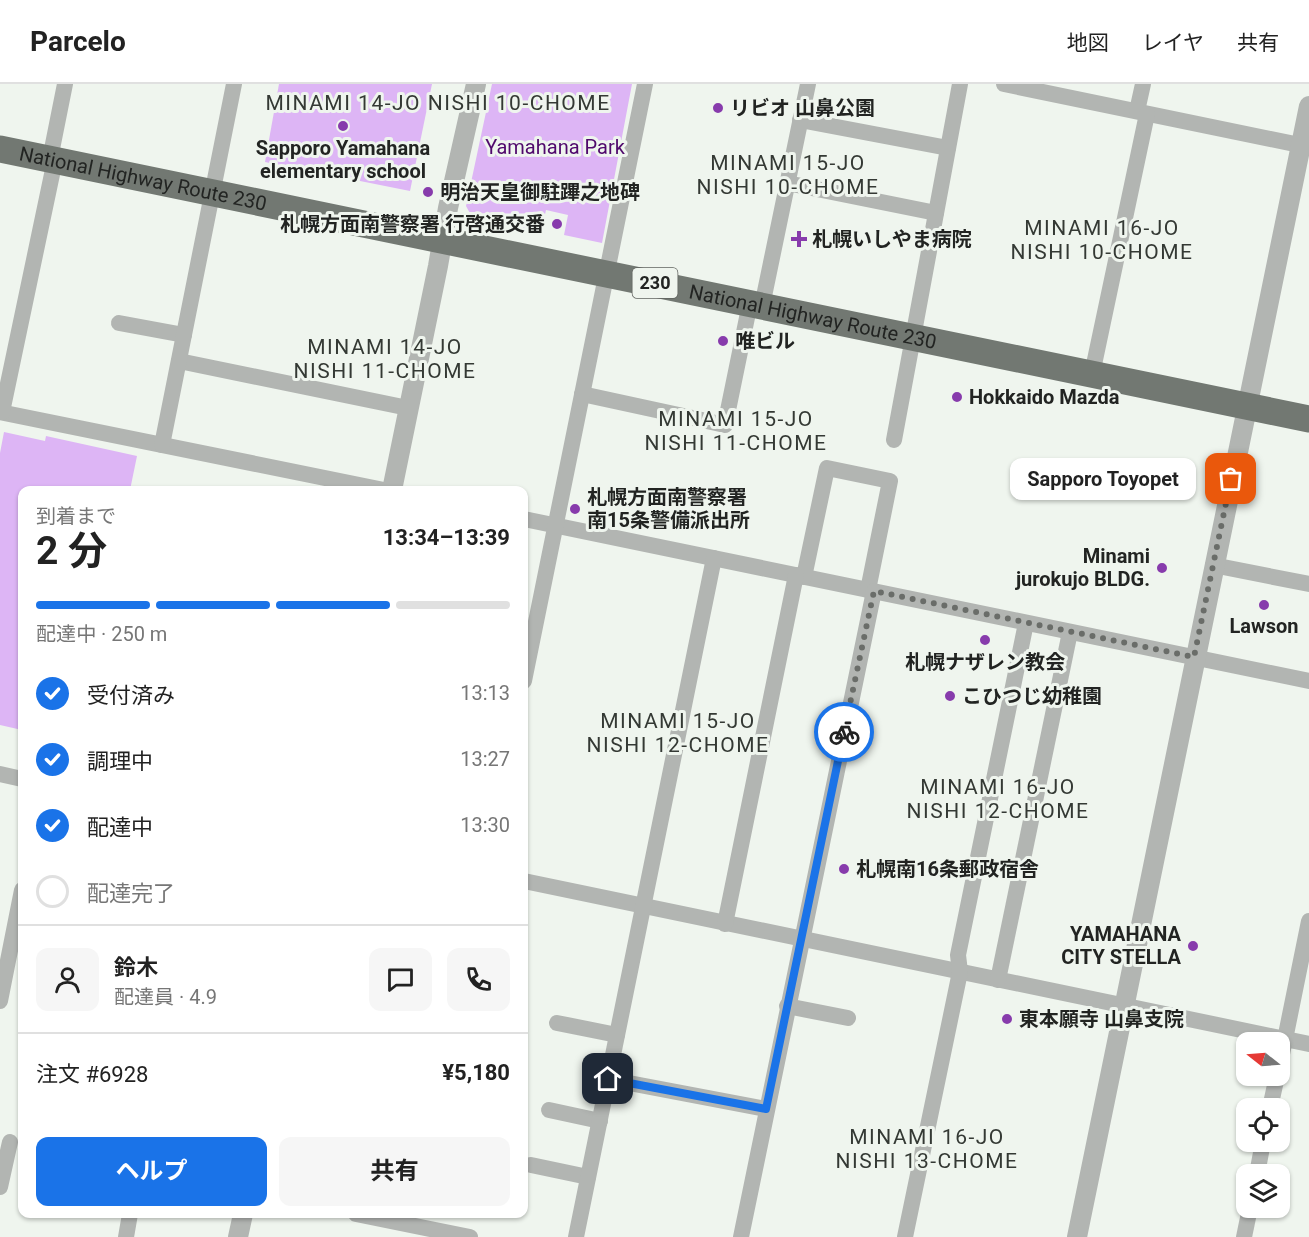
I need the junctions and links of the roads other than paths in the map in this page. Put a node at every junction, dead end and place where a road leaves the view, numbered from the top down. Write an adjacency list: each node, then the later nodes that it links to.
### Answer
1 (65, 84): 15 (street)
2 (234, 84): 17 (street)
3 (476, 84): 19 (street)
4 (645, 84): 20 (street)
5 (808, 84): 11 (street)
6 (960, 84): 13 (street)
7 (1004, 84): 10 (street)
8 (1143, 84): 10 (street)
9 (1309, 106): 12 (street)
10 (1142, 112): 12 (street); 26 (street)
11 (800, 120): 13 (street); 16 (street)
12 (1305, 146): 28 (street)
13 (948, 148): 18 (street)
14 (0, 149): 15 (highway, National Highway Route 230 / 230)
15 (52, 160): 17 (highway, National Highway Route 230 / 230); 30 (street)
16 (787, 183): 18 (street); 21 (street)
17 (213, 192): 19 (highway, National Highway Route 230 / 230); 23 (street)
18 (936, 213): 24 (street)
19 (443, 240): 20 (highway, National Highway Route 230 / 230); 29 (street)
20 (606, 273): 21 (highway, National Highway Route 230 / 230); 27 (street)
21 (756, 304): 24 (highway, National Highway Route 230 / 230); 27 (street)
22 (119, 323): 23 (street)
23 (184, 335): 25 (street)
24 (914, 337): 26 (highway, National Highway Route 230 / 230); 32 (street)
25 (178, 361): 29 (street); 33 (street)
26 (1092, 374): 28 (highway, National Highway Route 230 / 230)
27 (582, 394): 37 (street)
28 (1246, 406): 31 (highway, National Highway Route 230 / 230); 39 (street)
29 (408, 408): 35 (street)
30 (1, 412): 33 (street)
31 (1309, 419)
32 (894, 440)
33 (162, 445): 34 (street)
34 (364, 486)
35 (393, 486)
36 (528, 520): 37 (street)
37 (556, 525): 38 (street); 46 (street)
38 (714, 558): 40 (street); 51 (street)
39 (1213, 565): 41 (street); 45 (street)
40 (800, 576): 42 (street); 42 (street); 54 (street)
41 (1309, 584)
42 (871, 591): 43 (street); 55 (street)
43 (1026, 622): 44 (street); 56 (street)
44 (1070, 632): 45 (street); 57 (street)
45 (1194, 657): 47 (street); 60 (street)
46 (528, 662)
47 (1309, 681)
48 (0, 774): 49 (street)
49 (18, 778)
50 (528, 882): 51 (street)
51 (642, 906): 54 (street); 65 (street)
52 (18, 910): 58 (street)
53 (1309, 921): 64 (street)
54 (725, 924): 55 (street)
55 (801, 939): 56 (street); 59 (street)
56 (960, 972): 57 (street); 86 (street)
57 (998, 980): 60 (street)
58 (0, 1001)
59 (787, 1006): 61 (street); 69 (street)
60 (1123, 1006): 63 (street); 87 (street)
61 (848, 1018)
62 (557, 1023): 65 (street)
63 (1251, 1032)
64 (1286, 1032)
65 (617, 1035): 68 (street)
66 (1290, 1040): 67 (street)
67 (1309, 1044)
68 (608, 1079): 69 (street); 71 (street)
69 (766, 1109): 85 (street)
70 (549, 1110): 71 (street)
71 (600, 1121): 74 (street)
72 (11, 1142): 75 (street)
73 (531, 1165): 74 (street)
74 (588, 1177): 84 (street)
75 (0, 1187)
76 (129, 1218): 81 (street)
77 (242, 1218): 82 (street)
78 (377, 1218): 80 (street)
79 (1248, 1218): 88 (street)
80 (415, 1225): 83 (street)
81 (126, 1237)
82 (238, 1237)
83 (470, 1237)
84 (576, 1237)
85 (741, 1237)
86 (905, 1237)
87 (1077, 1237)
88 (1244, 1237)

